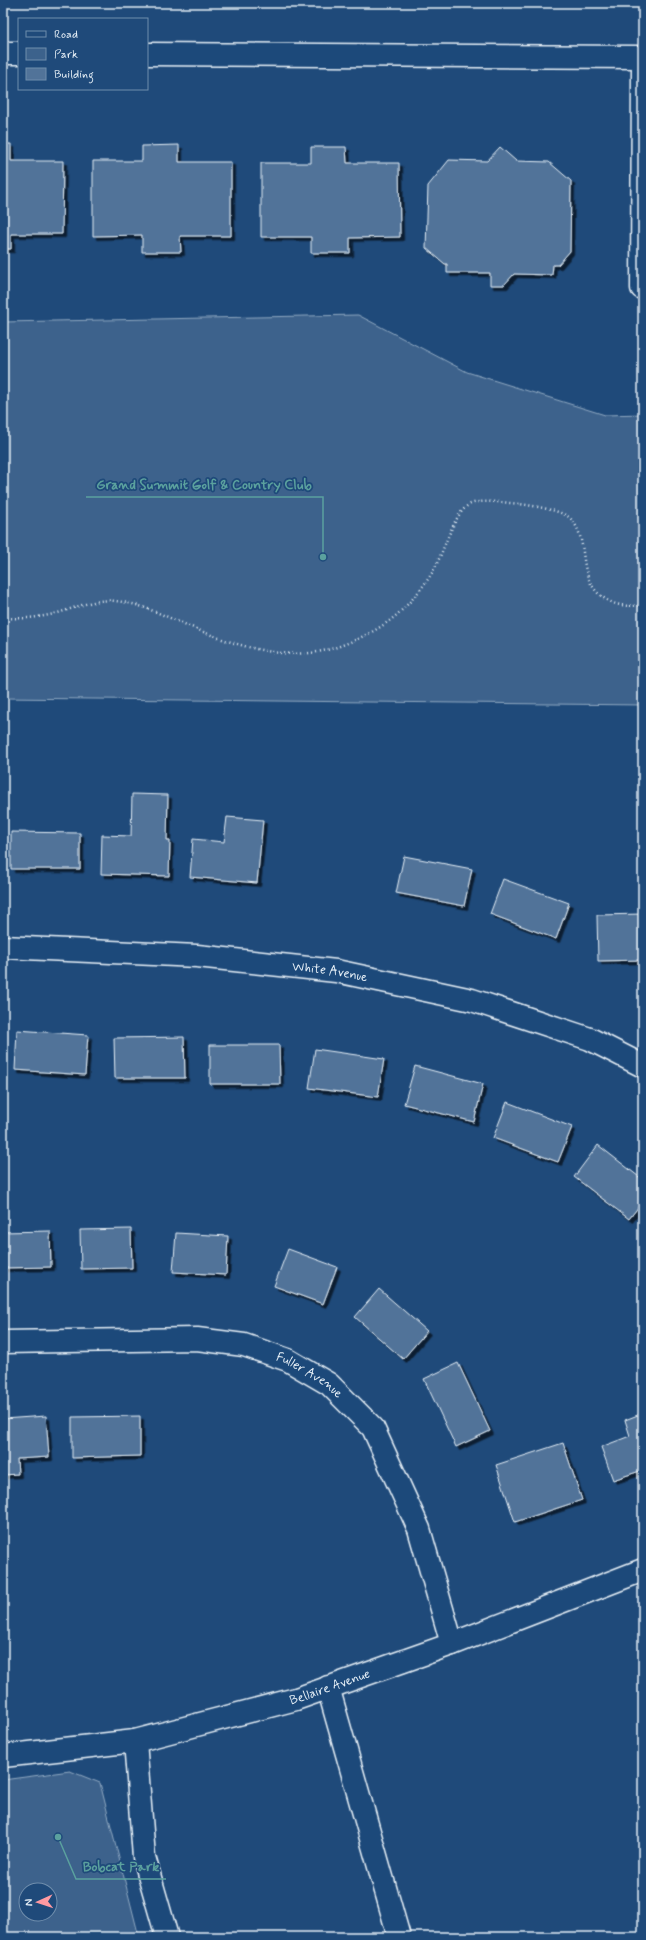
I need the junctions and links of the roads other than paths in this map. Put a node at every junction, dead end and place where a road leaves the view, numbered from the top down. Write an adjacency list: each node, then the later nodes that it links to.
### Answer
1 (3, 53): 2 (street)
2 (18, 53)
3 (148, 54): 4 (street)
4 (643, 57)
5 (643, 63): 6 (street)
6 (642, 288)
7 (3, 947): 8 (street, White Avenue)
8 (643, 1066)
9 (3, 1342): 11 (street, Fuller Avenue)
10 (643, 1570): 11 (street, Bellaire Avenue)
11 (452, 1644): 12 (street, Bellaire Avenue)
12 (328, 1687): 13 (street, Bellaire Avenue); 16 (street)
13 (135, 1741): 14 (street, Bellaire Avenue); 15 (street)
14 (3, 1756)
15 (167, 1937)
16 (399, 1937)

